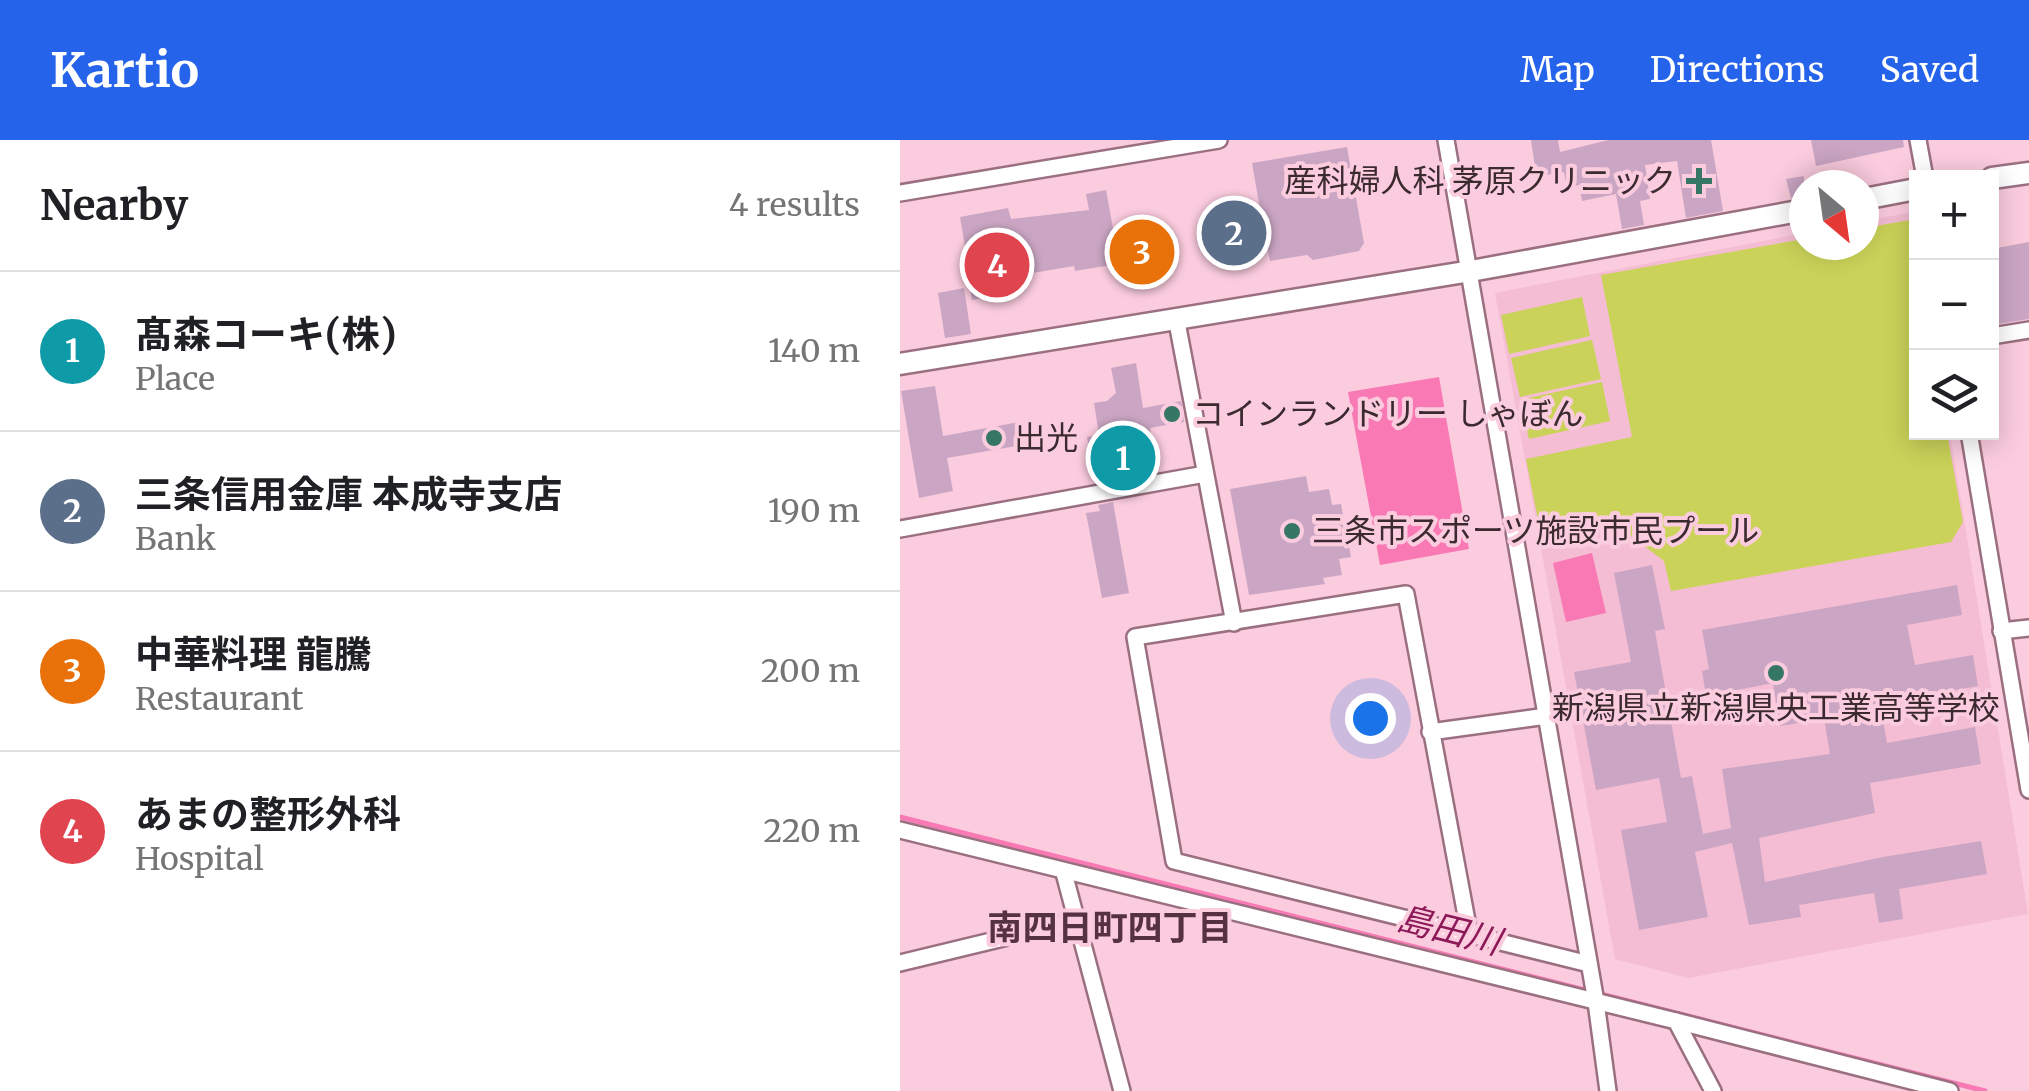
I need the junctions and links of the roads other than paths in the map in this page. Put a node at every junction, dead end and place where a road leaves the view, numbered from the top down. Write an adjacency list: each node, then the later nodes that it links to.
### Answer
1 (1219, 140): 8 (street)
2 (1446, 140): 11 (street)
3 (1918, 140): 4 (street)
4 (1924, 170)
5 (2029, 173): 6 (street)
6 (1999, 177)
7 (1909, 190): 9 (street)
8 (900, 193)
9 (1879, 196)
10 (1789, 213): 11 (street)
11 (1470, 271): 12 (street); 22 (street)
12 (1176, 317): 15 (street); 17 (street)
13 (2029, 330): 14 (street)
14 (1999, 335)
15 (900, 364)
16 (1970, 440): 21 (street)
17 (1205, 474): 18 (street); 19 (street)
18 (900, 530)
19 (1234, 623): 23 (street); 28 (street)
20 (2029, 628): 21 (street)
21 (2001, 631): 24 (street)
22 (1547, 716): 23 (street); 30 (street)
23 (1430, 732): 28 (street)
24 (2029, 790)
25 (900, 830): 26 (street)
26 (1064, 873): 27 (street); 31 (street)
27 (1078, 920): 29 (street); 33 (street)
28 (1470, 937): 30 (street)
29 (900, 963)
30 (1589, 964): 31 (street)
31 (1596, 1002): 32 (street); 34 (street)
32 (1676, 1022): 35 (street); 36 (street)
33 (1122, 1091)
34 (1608, 1091)
35 (1713, 1091)
36 (1950, 1091)

